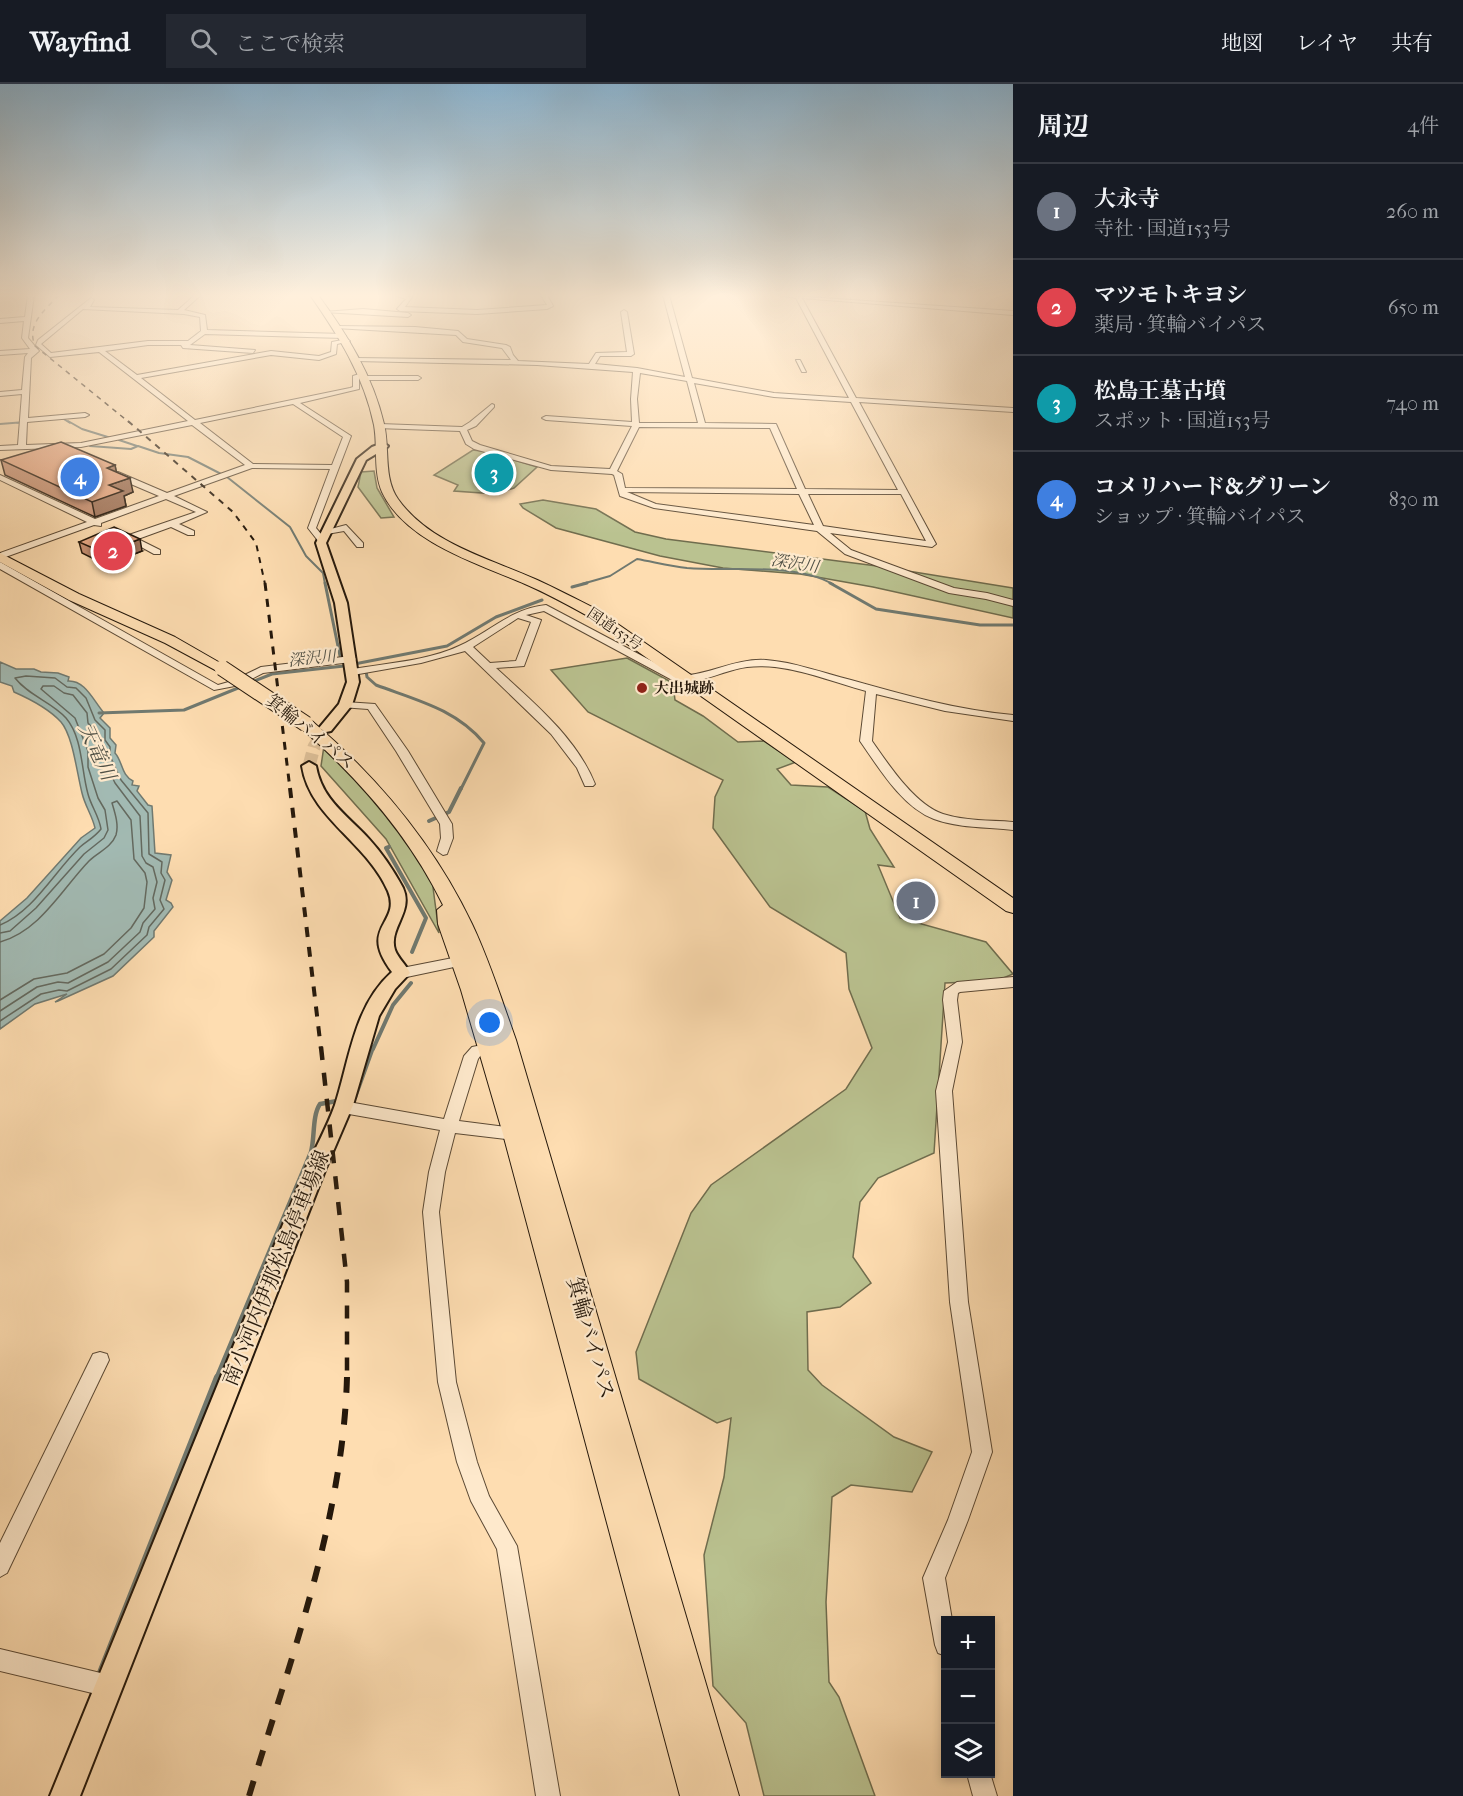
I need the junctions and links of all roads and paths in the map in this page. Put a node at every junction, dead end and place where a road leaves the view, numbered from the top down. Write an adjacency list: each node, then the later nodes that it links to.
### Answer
1 (27, 375): 12 (street)
2 (134, 375): 9 (street)
3 (149, 375): 9 (street)
4 (636, 375): 22 (street)
5 (663, 375): 11 (street)
6 (689, 375): 11 (street)
7 (840, 375): 14 (street)
8 (362, 376): 10 (street); 15 (street); 24 (highway, 国道153号)
9 (137, 377): 21 (street)
10 (418, 378)
11 (690, 380): 14 (street); 23 (street)
12 (26, 392): 13 (street); 20 (street)
13 (0, 394)
14 (854, 400): 17 (street); 39 (street)
15 (294, 402): 21 (street); 33 (street)
16 (492, 406): 25 (street)
17 (1013, 410)
18 (85, 415): 20 (street)
19 (546, 418): 22 (street)
20 (24, 421): 26 (street)
21 (197, 422): 27 (street); 32 (street)
22 (636, 424): 23 (street); 35 (street)
23 (702, 425): 38 (street)
24 (380, 426): 25 (street); 28 (highway, 国道153号)
25 (463, 429): 35 (street)
26 (22, 446): 27 (street); 29 (street); 30 (street)
27 (52, 446): 31 (street)
28 (383, 446): 47 (main road); 57 (highway, 国道153号)
29 (0, 448)
30 (0, 455)
31 (73, 455)
32 (251, 465): 33 (street); 40 (street)
33 (334, 466): 47 (street)
34 (103, 469): 40 (street)
35 (613, 472): 37 (street)
36 (0, 477): 41 (street)
37 (620, 490): 38 (street); 44 (street)
38 (800, 490): 39 (street); 44 (street)
39 (904, 492): 44 (street)
40 (165, 496): 41 (street); 42 (street)
41 (94, 522): 43 (street); 51 (street)
42 (172, 524): 45 (street); 48 (street)
43 (103, 526)
44 (819, 528): 52 (street)
45 (191, 533)
46 (121, 535): 48 (street)
47 (325, 535): 49 (street); 55 (main road)
48 (130, 539): 50 (street)
49 (360, 545)
50 (157, 552)
51 (1, 557): 55 (street); 69 (highway, 箕輪バイパス, bridge)
52 (1013, 603)
53 (513, 616): 54 (street); 56 (street); 57 (street)
54 (466, 646): 55 (street); 56 (street)
55 (352, 666): 59 (main road)
56 (487, 666): 65 (street)
57 (689, 680): 58 (street); 68 (highway, 国道153号)
58 (872, 689): 61 (street); 66 (street)
59 (345, 705): 63 (main road); 67 (street)
60 (1013, 710): 61 (street)
61 (976, 715): 62 (street)
62 (1013, 718)
63 (326, 728)
64 (309, 766): 70 (main road)
65 (589, 784)
66 (1013, 826)
67 (443, 851)
68 (1013, 906)
69 (468, 959): 70 (street); 75 (highway, 箕輪バイパス); 85 (highway, 箕輪バイパス)
70 (402, 973): 73 (main road, 南小河内伊那松島停車場線)
71 (1013, 982): 78 (street)
72 (477, 1051): 74 (street)
73 (343, 1107): 74 (street); 80 (main road, 南小河内伊那松島停車場線)
74 (450, 1126): 75 (street); 83 (street)
75 (514, 1134): 84 (highway, 箕輪バイパス)
76 (100, 1360): 77 (street)
77 (0, 1566)
78 (941, 1627)
79 (0, 1660): 80 (street)
80 (100, 1684): 82 (main road, 南小河内伊那松島停車場線)
81 (980, 1778): 86 (street)
82 (65, 1796)
83 (548, 1796)
84 (697, 1796)
85 (722, 1796)
86 (985, 1796)

